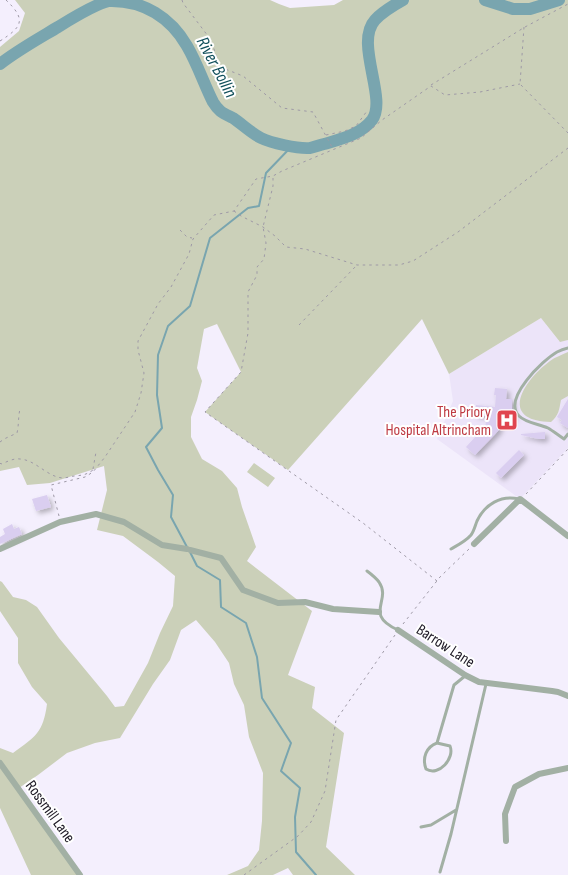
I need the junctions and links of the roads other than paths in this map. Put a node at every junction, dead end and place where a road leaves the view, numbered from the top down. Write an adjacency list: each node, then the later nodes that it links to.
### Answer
1 (568, 348): 2 (lane)
2 (568, 434)
3 (520, 500): 4 (street); 5 (street); 7 (lane)
4 (568, 536)
5 (474, 544)
6 (0, 549): 9 (street)
7 (452, 549)
8 (367, 571): 9 (lane)
9 (379, 612): 10 (lane)
10 (398, 630): 11 (street, Barrow Lane)
11 (465, 675): 12 (street, Barrow Lane); 14 (lane)
12 (486, 683): 13 (street, Barrow Lane); 17 (lane)
13 (568, 696)
14 (437, 743): 14 (lane)
15 (0, 763): 21 (street, Rossmill Lane)
16 (568, 768): 19 (street)
17 (456, 810): 18 (lane); 20 (lane)
18 (421, 827)
19 (506, 841)
20 (440, 872)
21 (80, 875)

